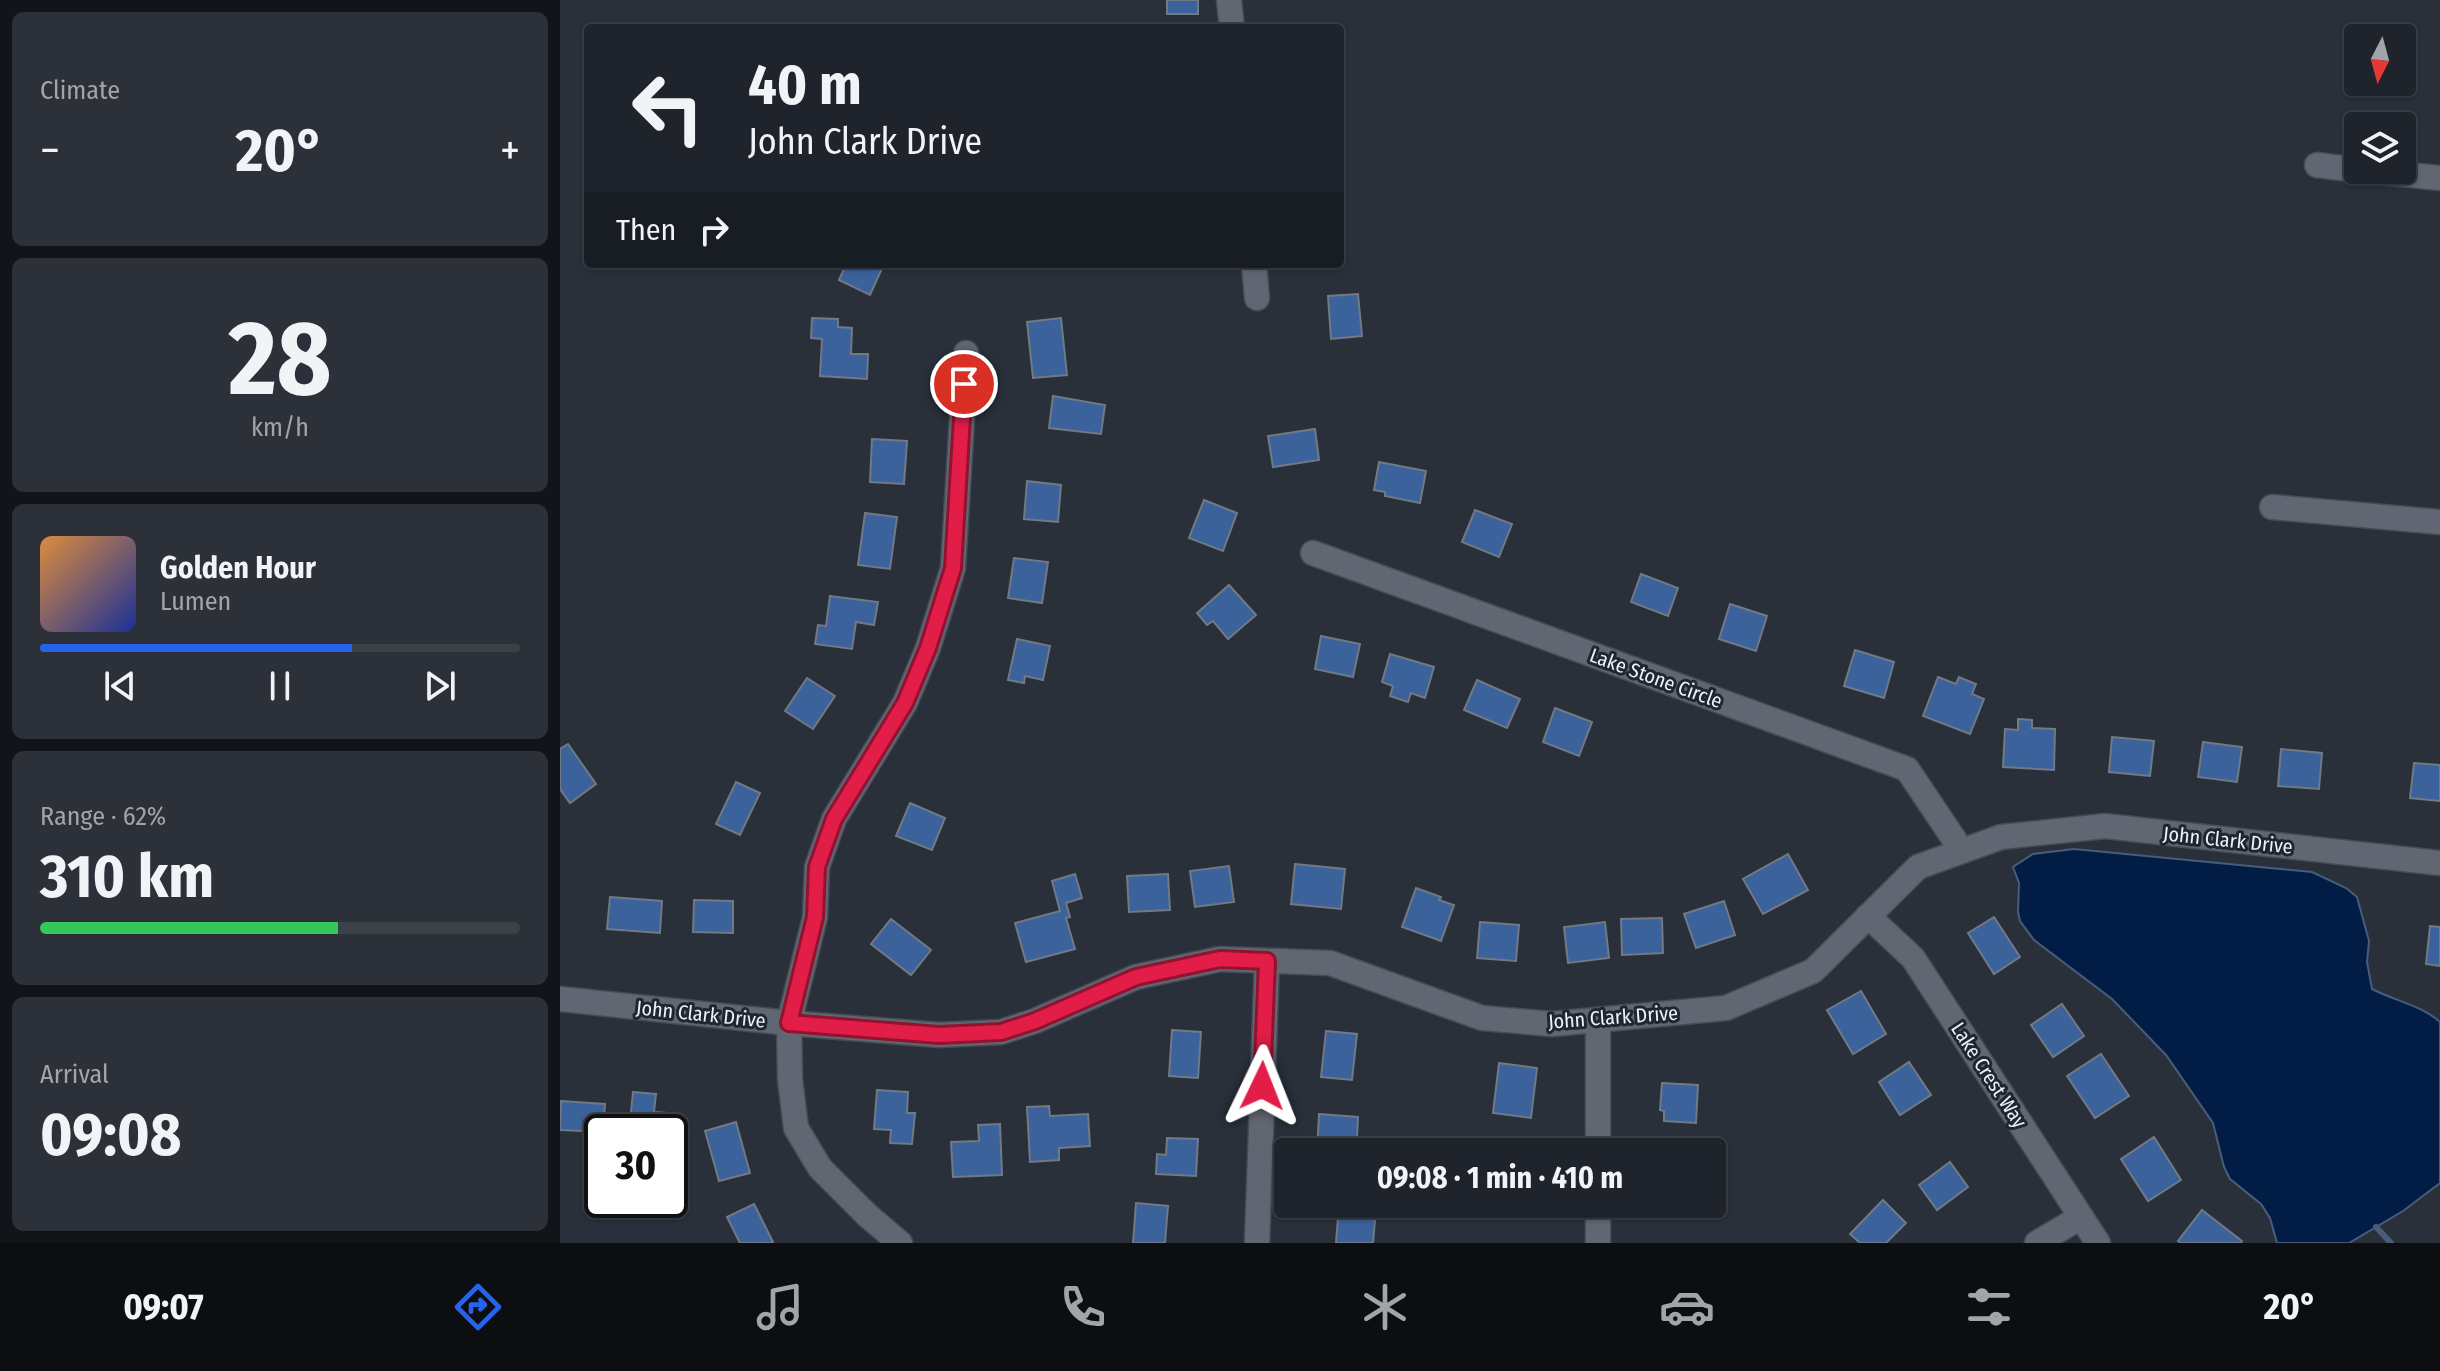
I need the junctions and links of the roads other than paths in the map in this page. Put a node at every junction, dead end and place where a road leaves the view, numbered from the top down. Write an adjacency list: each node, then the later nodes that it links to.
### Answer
1 (1229, 0): 2 (street)
2 (1232, 24)
3 (2317, 165): 4 (street)
4 (2344, 168)
5 (2416, 176): 6 (street)
6 (2440, 178)
7 (1254, 268): 8 (street)
8 (1257, 298)
9 (966, 353): 19 (street)
10 (2272, 507): 11 (street)
11 (2440, 522)
12 (1313, 553): 13 (street, Lake Stone Circle)
13 (1962, 851): 14 (street, John Clark Drive); 15 (street, John Clark Drive)
14 (2440, 863)
15 (1868, 916): 18 (street, John Clark Drive); 21 (street, Lake Crest Way)
16 (1267, 961): 18 (street, John Clark Drive); 19 (street, John Clark Drive); 24 (street)
17 (560, 999): 19 (street, John Clark Drive)
18 (1598, 1020): 20 (street)
19 (789, 1023): 23 (street)
20 (1598, 1138)
21 (2081, 1217): 26 (street); 27 (street, Lake Crest Way)
22 (1598, 1218): 25 (street)
23 (900, 1243)
24 (1257, 1243)
25 (1598, 1243)
26 (2037, 1243)
27 (2098, 1243)

